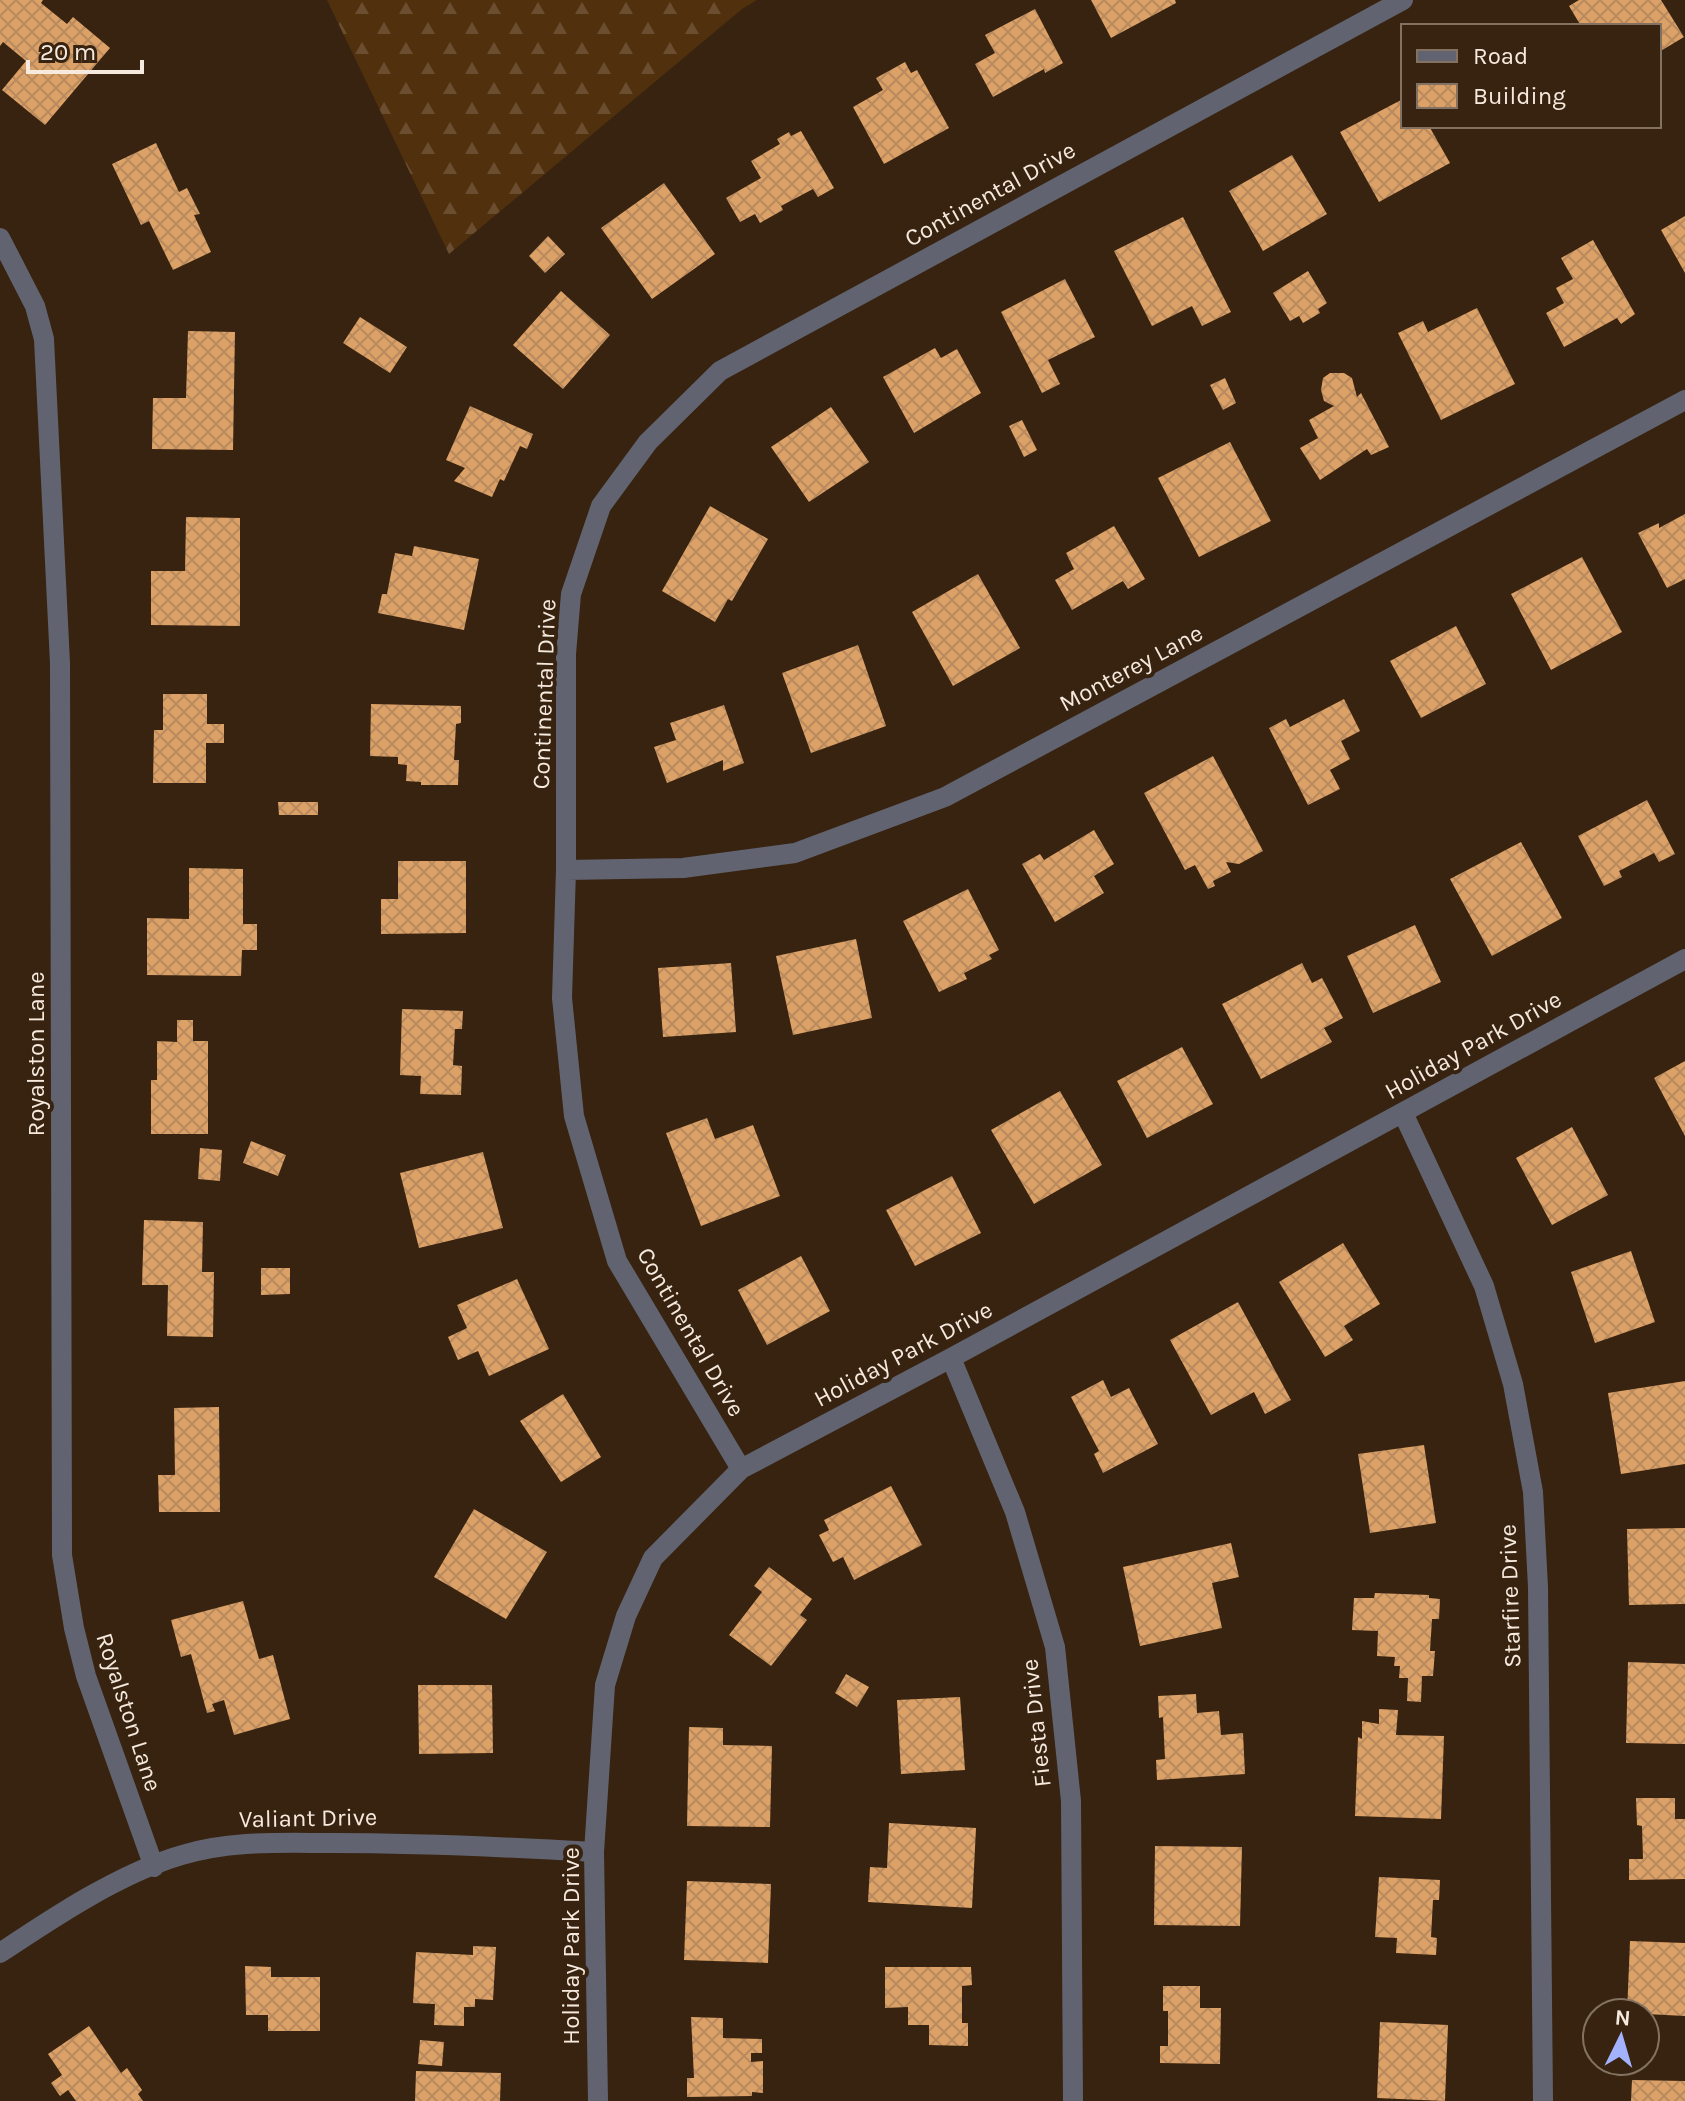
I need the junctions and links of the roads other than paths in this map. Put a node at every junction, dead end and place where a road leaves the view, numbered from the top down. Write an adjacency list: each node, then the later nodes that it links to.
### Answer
1 (1403, 0): 4 (street, Continental Drive)
2 (0, 238): 10 (street, Royalston Lane)
3 (1685, 400): 4 (street, Monterey Lane)
4 (566, 870): 8 (street, Continental Drive)
5 (1685, 959): 6 (street, Holiday Park Drive)
6 (1403, 1113): 7 (street, Holiday Park Drive); 14 (street, Starfire Drive)
7 (951, 1358): 8 (street, Holiday Park Drive); 13 (street, Fiesta Drive)
8 (741, 1469): 9 (street, Holiday Park Drive)
9 (594, 1852): 10 (street, Valiant Drive); 12 (street, Holiday Park Drive)
10 (154, 1867): 11 (street, Valiant Drive)
11 (0, 1953)
12 (598, 2101)
13 (1073, 2101)
14 (1543, 2101)

